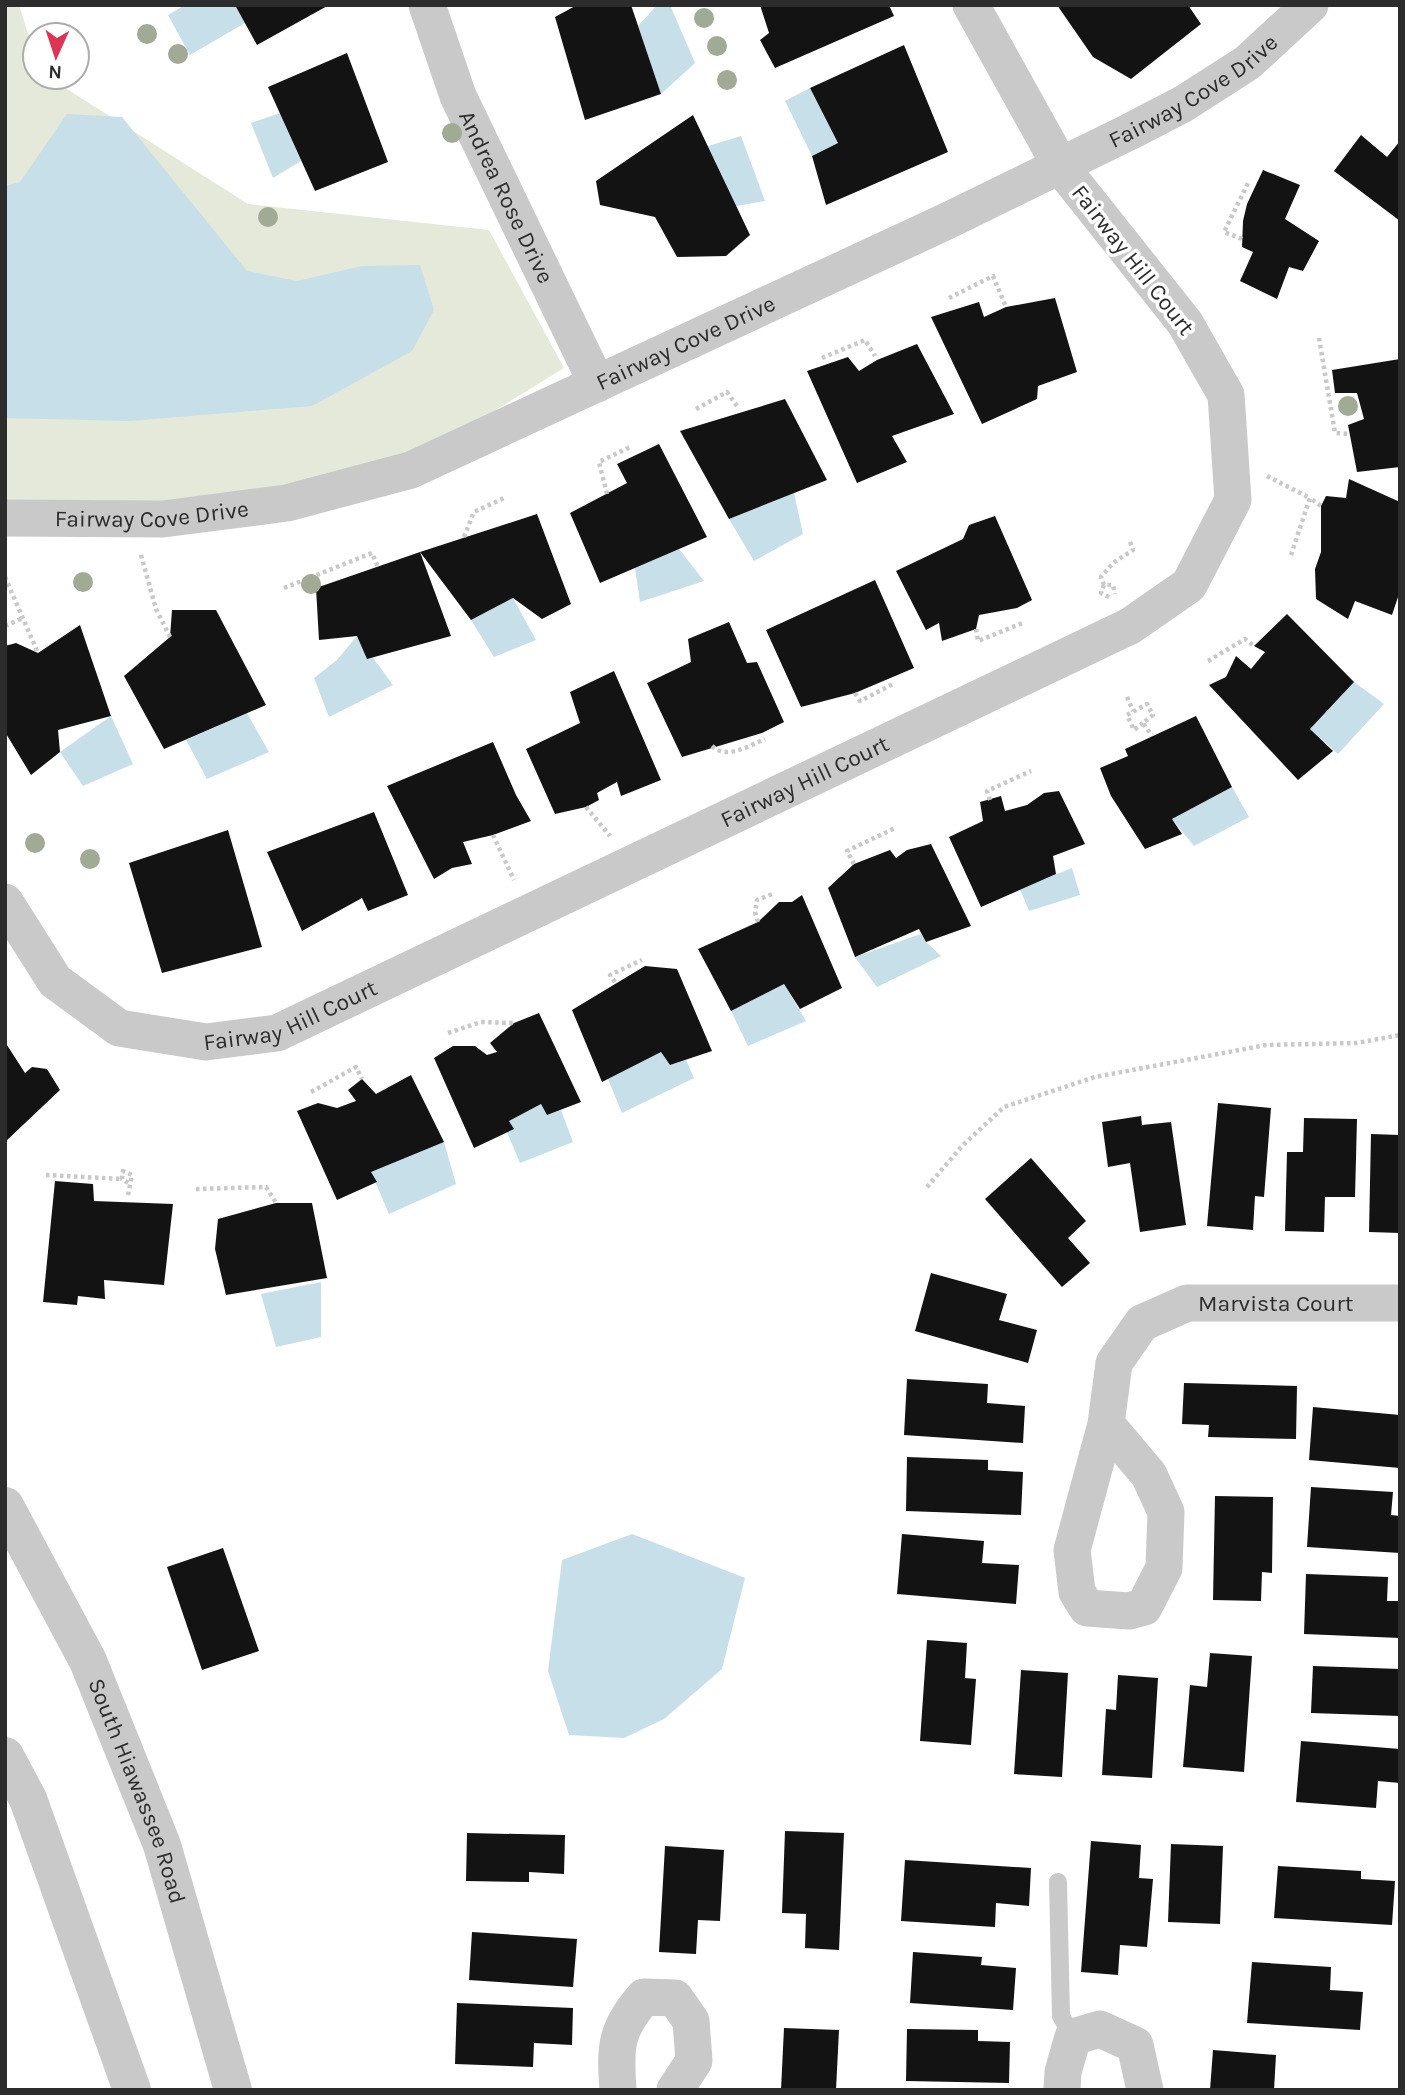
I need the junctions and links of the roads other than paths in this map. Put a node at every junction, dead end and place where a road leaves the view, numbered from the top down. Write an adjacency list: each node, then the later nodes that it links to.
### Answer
1 (427, 5): 5 (street, Andrea Rose Drive)
2 (971, 5): 4 (street, Fairway Hill Court)
3 (1310, 5): 4 (street, Fairway Cove Drive)
4 (1061, 167): 5 (street, Fairway Cove Drive); 7 (street, Fairway Hill Court)
5 (597, 384): 6 (street, Fairway Cove Drive)
6 (5, 517)
7 (5, 902)
8 (1400, 1303): 9 (street, Marvista Court)
9 (1106, 1424)
10 (5, 1506): 15 (street, South Hiawassee Road)
11 (5, 1756): 14 (street)
12 (1059, 1882): 13 (lane)
13 (1073, 2037): 18 (street); 19 (street)
14 (132, 2090)
15 (233, 2090)
16 (618, 2090): 17 (street)
17 (676, 2090)
18 (1062, 2090)
19 (1145, 2090)

